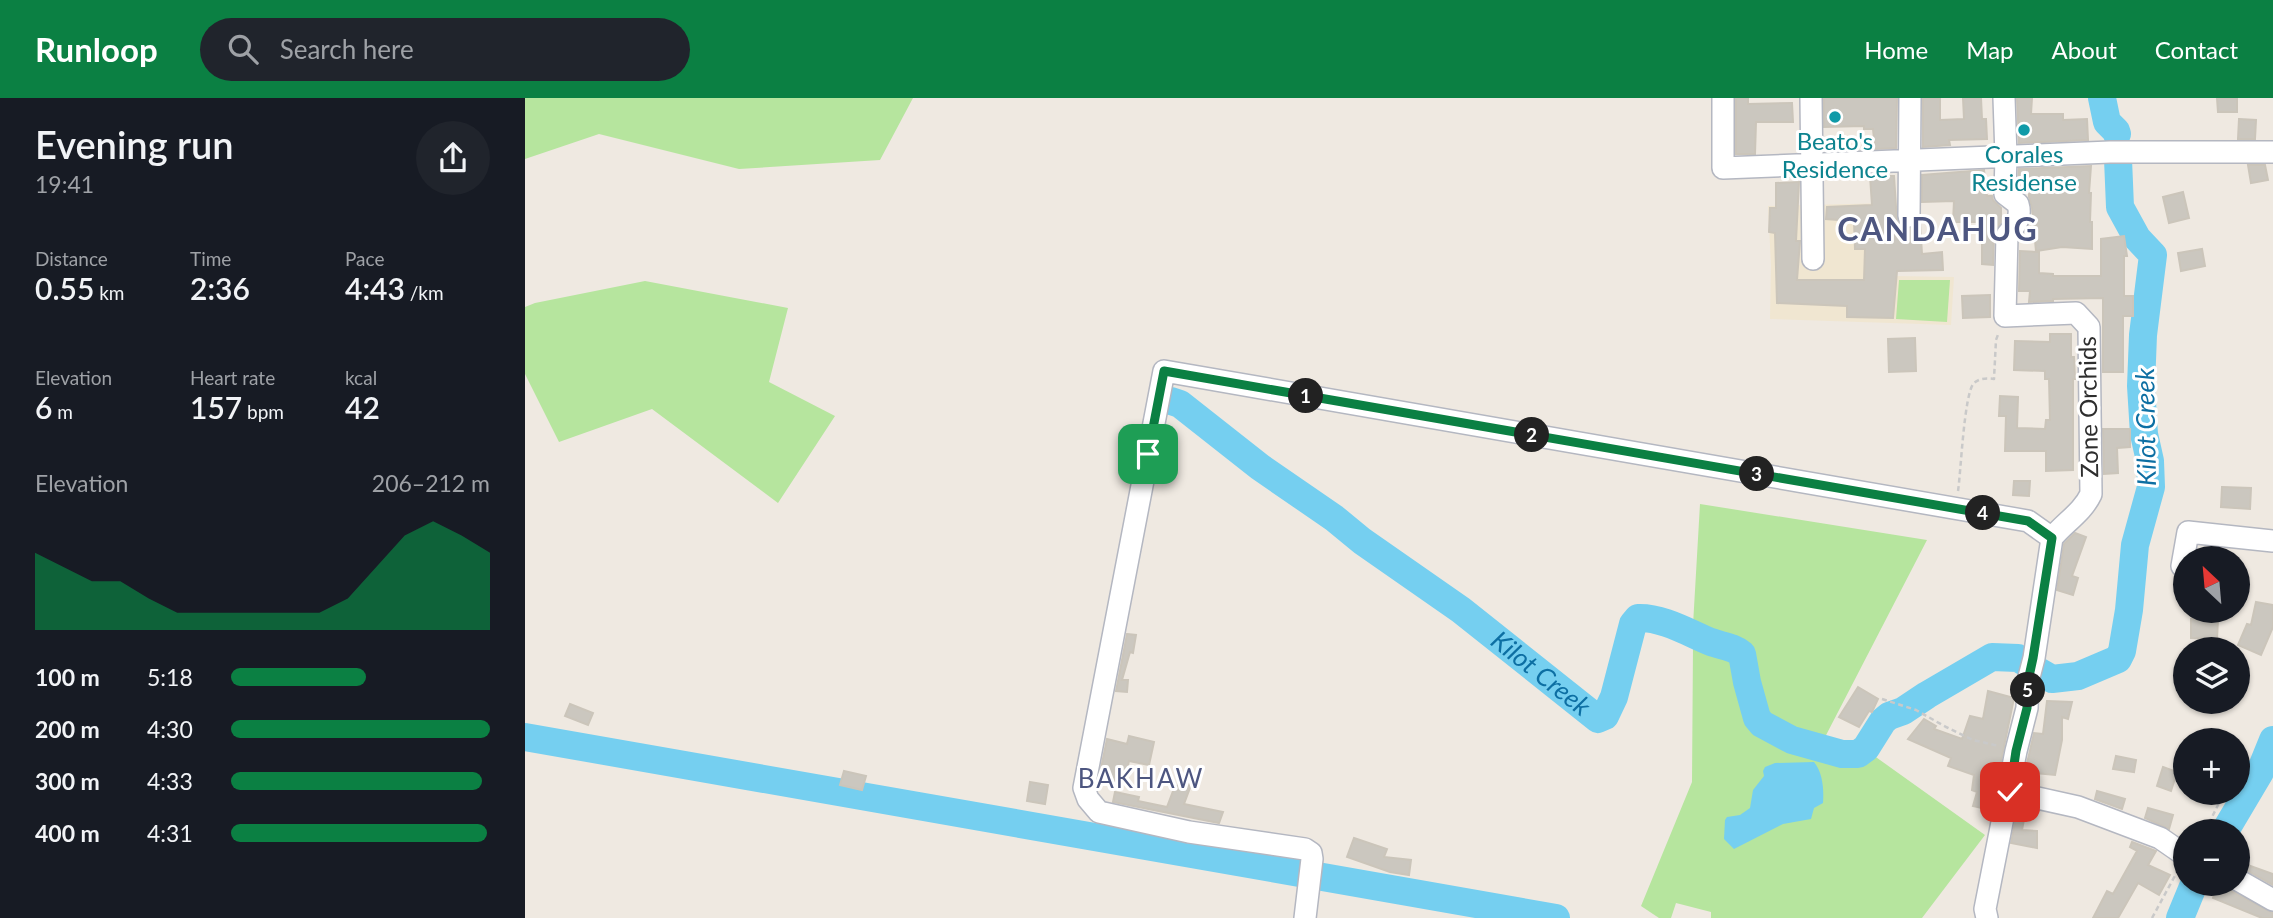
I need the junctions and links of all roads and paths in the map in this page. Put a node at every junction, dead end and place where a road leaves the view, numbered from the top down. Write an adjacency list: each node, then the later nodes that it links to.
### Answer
1 (1723, 98): 8 (street)
2 (1811, 98): 8 (street)
3 (1910, 98): 7 (street)
4 (2004, 98): 6 (street)
5 (2273, 152): 6 (street)
6 (2006, 156): 7 (street); 11 (street)
7 (1911, 160): 8 (street); 9 (street)
8 (1811, 164): 10 (street)
9 (1909, 216)
10 (1813, 259)
11 (2005, 316): 12 (path); 13 (street, Zone Orchids)
12 (1957, 508): 13 (street); 23 (street)
13 (2052, 538): 17 (street)
14 (2273, 541): 15 (street)
15 (2186, 546)
16 (1882, 699): 17 (path)
17 (2016, 751): 18 (street)
18 (2010, 792): 19 (street); 24 (street)
19 (2173, 846)
20 (2173, 880): 25 (path)
21 (2250, 887): 22 (street)
22 (2273, 900)
23 (1307, 908)
24 (1987, 918)
25 (2152, 918)

